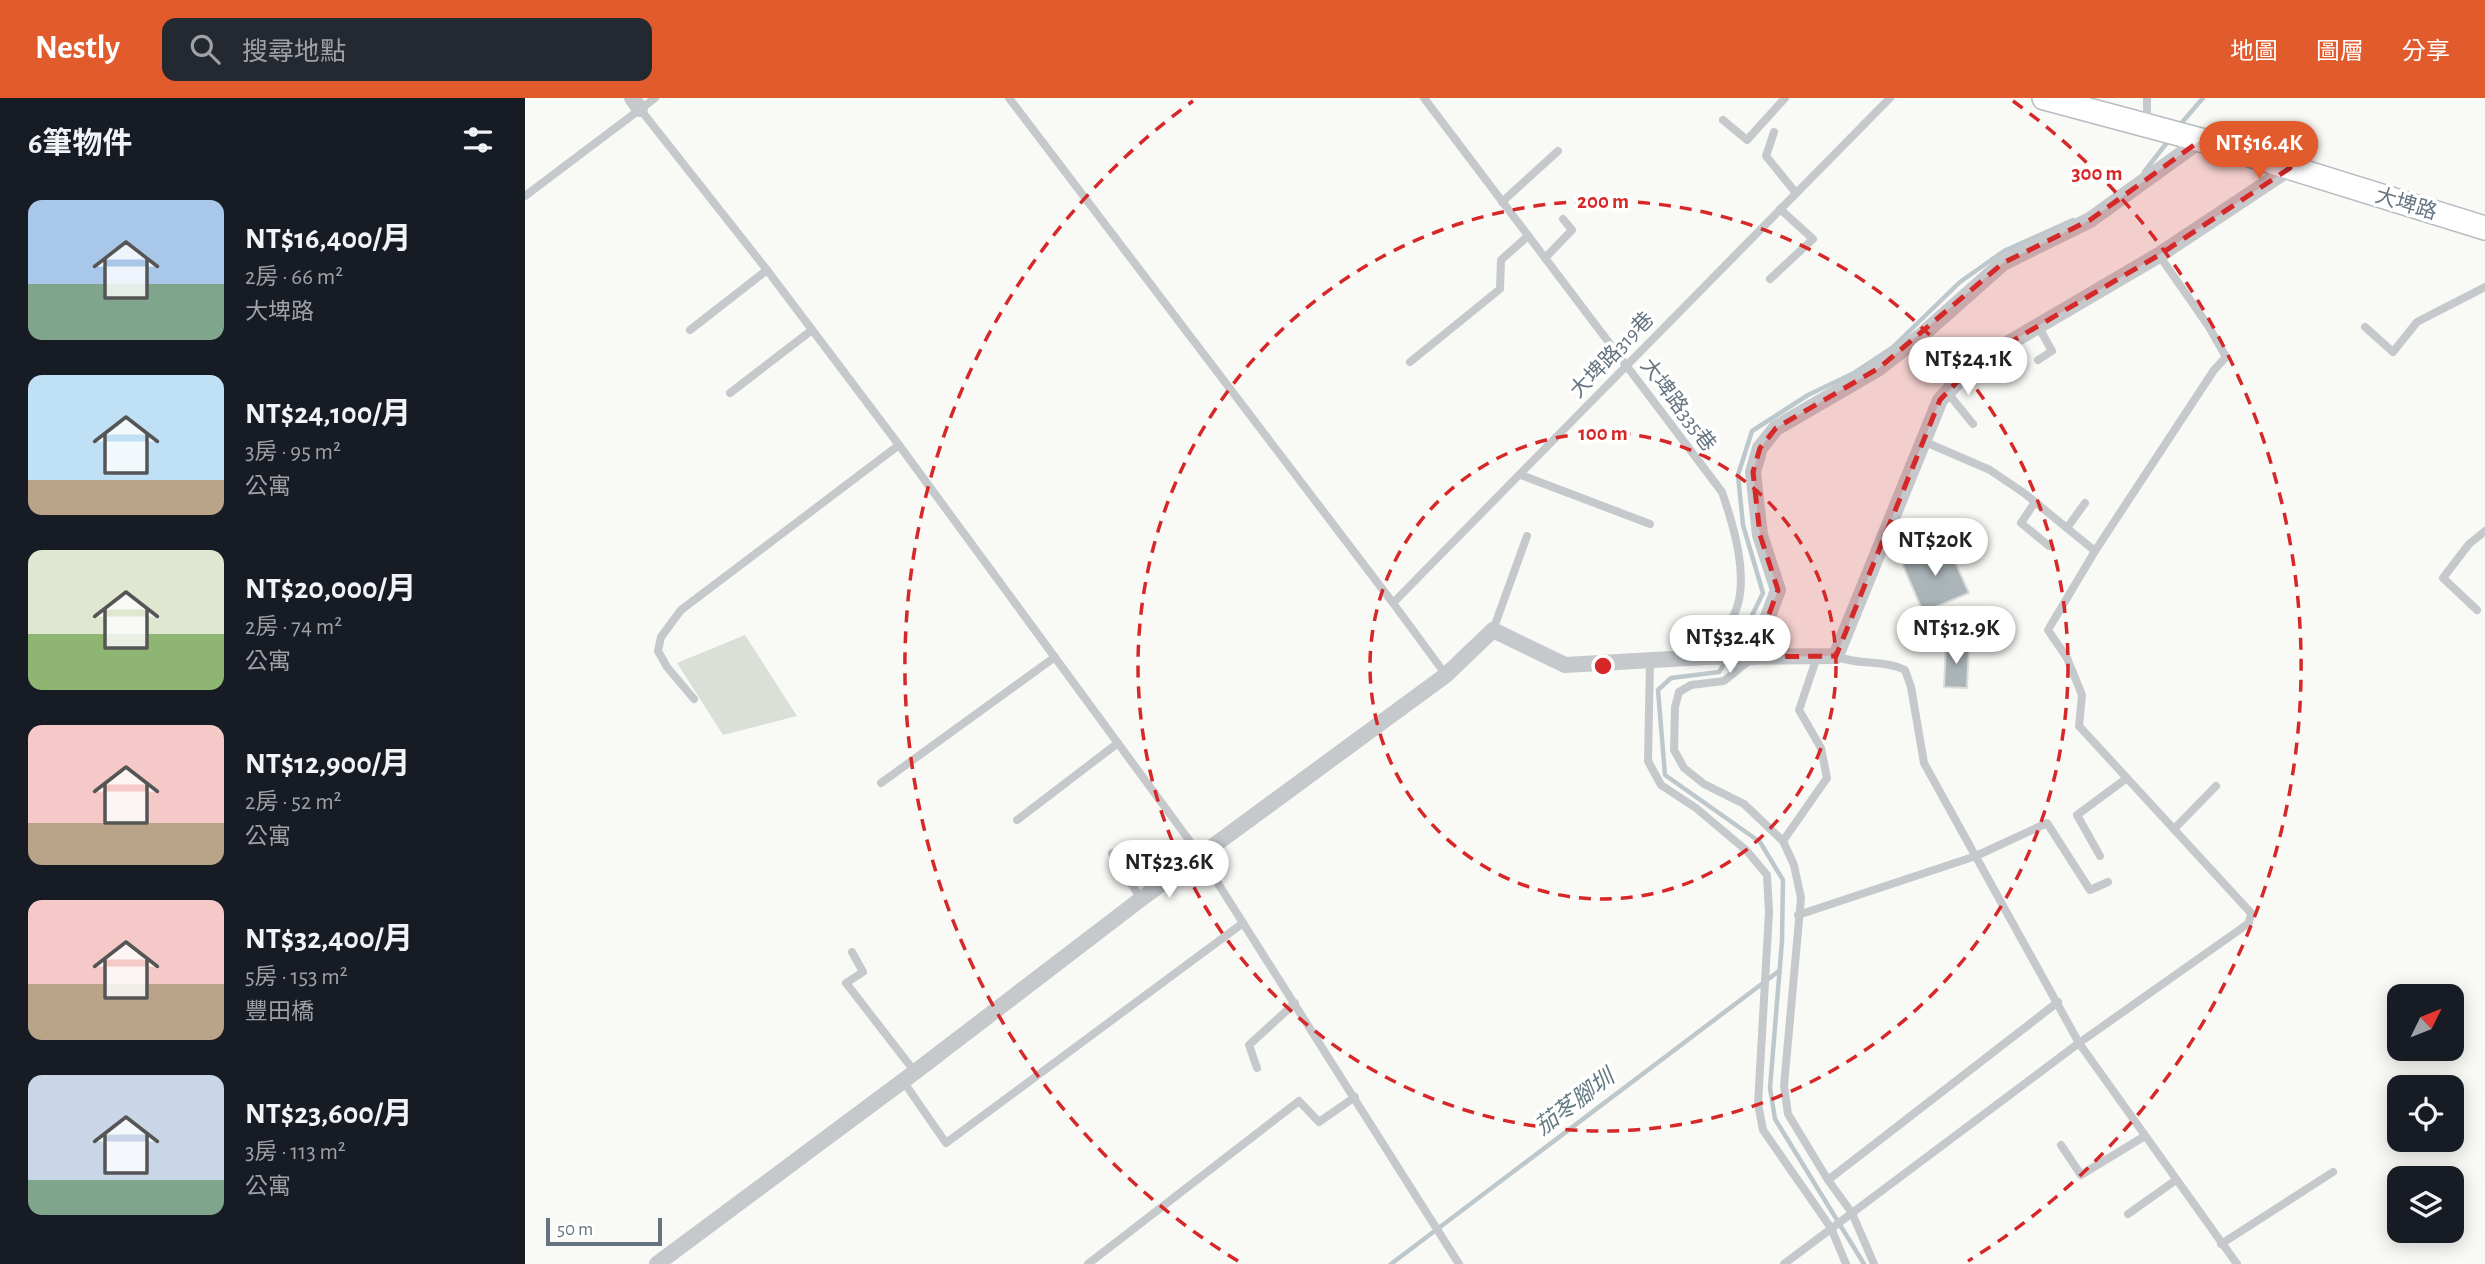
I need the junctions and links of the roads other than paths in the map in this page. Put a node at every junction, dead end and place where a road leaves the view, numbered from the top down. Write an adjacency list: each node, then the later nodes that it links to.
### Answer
1 (655, 98): 8 (lane)
2 (1009, 98): 48 (lane)
3 (1423, 98): 17 (lane, 大埤路335巷)
4 (1785, 98): 9 (lane)
5 (1890, 98): 15 (lane, 大埤路319巷)
6 (2044, 98): 10 (main road, 大埤路)
7 (2147, 98): 10 (lane)
8 (636, 104): 16 (lane); 24 (lane)
9 (1723, 120)
10 (2147, 125): 12 (main road, 大埤路)
11 (1774, 132): 15 (lane)
12 (2201, 140): 14 (main road, 大埤路); 54 (street)
13 (1558, 151): 17 (lane)
14 (2290, 168): 20 (main road, 大埤路); 22 (street)
15 (1796, 193): 18 (lane, 大埤路319巷)
16 (525, 196)
17 (1502, 202): 21 (lane, 大埤路335巷)
18 (1780, 209): 25 (lane); 33 (lane, 大埤路319巷)
19 (1563, 219): 23 (lane)
20 (2485, 228)
21 (1528, 236): 23 (lane, 大埤路335巷); 32 (lane)
22 (2159, 255): 27 (street); 47 (lane)
23 (1545, 258): 33 (lane, 大埤路335巷)
24 (767, 270): 29 (lane); 30 (lane)
25 (1770, 279)
26 (2485, 287): 28 (lane)
27 (2038, 326): 31 (lane); 35 (street)
28 (2365, 327)
29 (690, 330)
30 (812, 330): 34 (lane); 38 (lane)
31 (2038, 360)
32 (1410, 362)
33 (1626, 365): 39 (lane, 大埤路319巷); 53 (lane, 大埤路335巷)
34 (730, 393)
35 (1947, 393): 36 (lane); 37 (street)
36 (1973, 424)
37 (1923, 441): 40 (lane); 51 (street)
38 (899, 445): 52 (lane); 58 (lane)
39 (1521, 475): 42 (lane); 48 (lane, 大埤路319巷)
40 (2035, 502): 43 (lane); 46 (lane)
41 (2085, 503): 43 (lane)
42 (1650, 524)
43 (2067, 528): 47 (lane)
44 (2485, 531): 49 (lane)
45 (1527, 536): 50 (lane)
46 (2049, 545)
47 (2095, 551): 60 (lane)
48 (1393, 603): 57 (lane)
49 (2477, 610)
50 (1493, 631): 56 (street); 57 (street)
51 (1836, 656): 55 (street); 68 (lane)
52 (1055, 657): 59 (lane); 61 (lane)
53 (1706, 657): 54 (street); 56 (street)
54 (1753, 657): 55 (street); 65 (lane)
55 (1817, 657): 65 (lane)
56 (1650, 661): 88 (lane)
57 (1446, 675): 67 (street)
58 (694, 699)
59 (1118, 743): 63 (lane); 67 (lane)
60 (2127, 778): 64 (lane); 69 (lane)
61 (881, 783)
62 (2216, 786): 64 (lane)
63 (1017, 820)
64 (2174, 829): 77 (lane)
65 (1783, 841): 72 (lane)
66 (1112, 853): 71 (lane)
67 (1200, 855): 71 (street); 73 (lane)
68 (1976, 856): 70 (lane); 72 (lane); 75 (lane)
69 (2100, 856)
70 (2108, 882)
71 (1141, 899): 79 (street)
72 (1798, 915): 84 (lane)
73 (1243, 923): 76 (lane); 79 (lane)
74 (852, 952): 79 (lane)
75 (2058, 1002): 77 (lane); 84 (lane)
76 (1295, 1003): 78 (lane); 80 (lane)
77 (2079, 1043): 81 (lane); 86 (lane)
78 (1257, 1068)
79 (909, 1077): 90 (street)
80 (1355, 1097): 91 (lane); 92 (lane)
81 (2145, 1136): 82 (lane); 85 (lane)
82 (2061, 1144)
83 (2333, 1172): 89 (lane)
84 (1828, 1180): 86 (lane)
85 (2176, 1180): 87 (lane); 89 (lane)
86 (1852, 1213): 88 (lane); 95 (lane)
87 (2128, 1214)
88 (1831, 1228): 93 (lane); 94 (lane)
89 (2221, 1244): 96 (lane)
90 (657, 1264)
91 (1088, 1264)
92 (1459, 1264)
93 (1784, 1264)
94 (1846, 1264)
95 (1874, 1264)
96 (2237, 1264)

